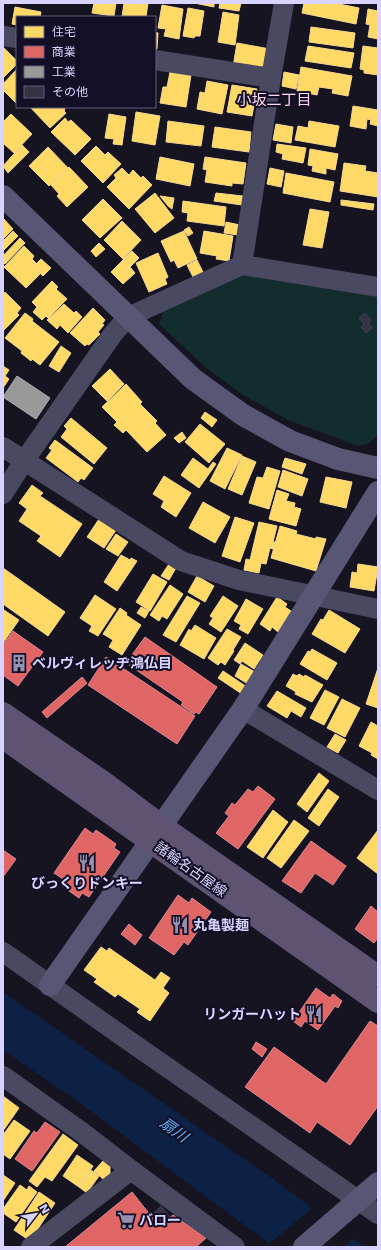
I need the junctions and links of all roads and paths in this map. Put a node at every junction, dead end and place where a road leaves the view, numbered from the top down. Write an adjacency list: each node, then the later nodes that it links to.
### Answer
1 (284, 3): 5 (street)
2 (3, 36): 3 (street)
3 (16, 38)
4 (156, 60): 5 (street)
5 (271, 78): 7 (street)
6 (3, 196): 9 (street)
7 (242, 265): 8 (street); 9 (street)
8 (378, 287)
9 (128, 317): 11 (street); 12 (street)
10 (3, 447): 11 (street)
11 (24, 461): 14 (street); 15 (street)
12 (378, 468)
13 (378, 492): 15 (street)
14 (3, 494)
15 (314, 595): 16 (street); 17 (street)
16 (378, 609)
17 (243, 709): 20 (street); 21 (street)
18 (3, 713): 21 (main road, 諸輪名古屋線)
19 (3, 738): 21 (main road, 諸輪名古屋線)
20 (378, 790)
21 (156, 833): 23 (main road, 諸輪名古屋線); 24 (street); 25 (main road, 諸輪名古屋線)
22 (3, 952): 24 (street)
23 (378, 976)
24 (50, 985): 29 (street)
25 (378, 1002)
26 (3, 1076): 27 (street)
27 (130, 1170): 31 (street); 32 (street)
28 (378, 1184): 29 (street)
29 (359, 1200): 30 (street); 33 (street)
30 (378, 1214)
31 (31, 1247)
32 (235, 1247)
33 (304, 1247)

